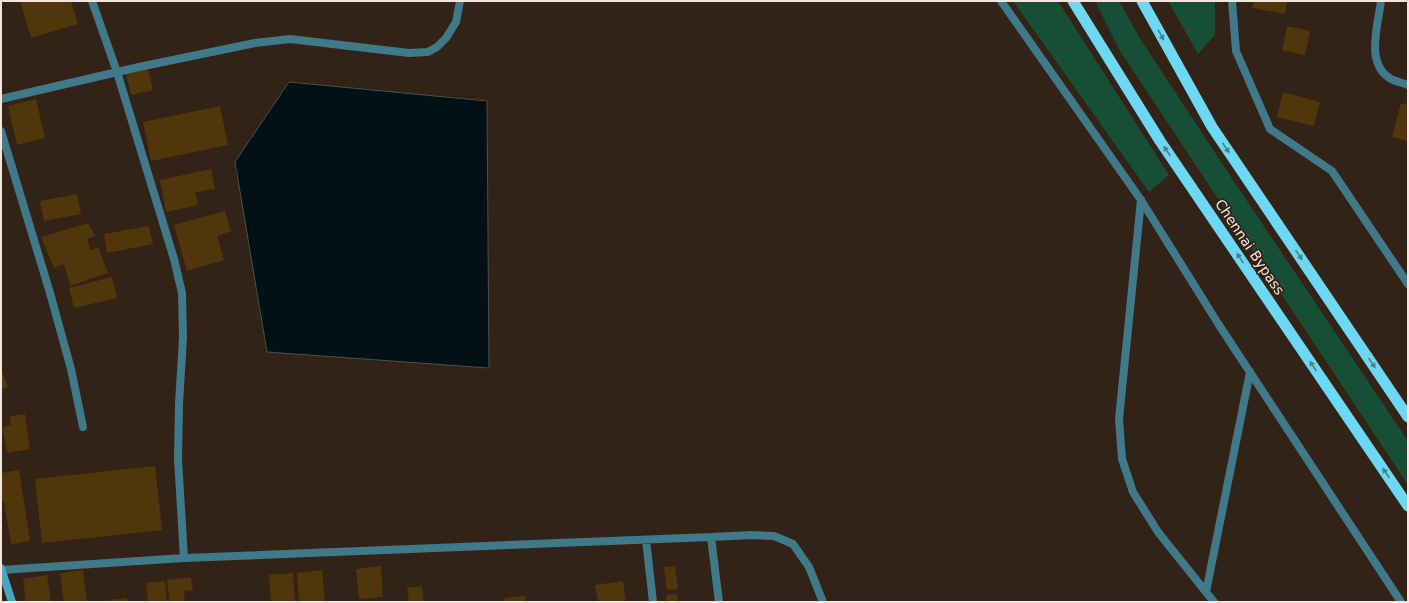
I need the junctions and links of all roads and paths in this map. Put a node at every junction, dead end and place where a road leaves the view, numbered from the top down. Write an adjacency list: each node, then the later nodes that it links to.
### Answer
1 (92, 1): 8 (street)
2 (460, 1): 8 (street)
3 (1001, 1): 12 (street)
4 (1073, 1): 17 (highway, Chennai Bypass, one-way to 4)
5 (1142, 1): 15 (highway, one-way to 15)
6 (1232, 1): 13 (street)
7 (1381, 1): 9 (street)
8 (117, 72): 10 (street); 20 (street)
9 (1408, 85)
10 (1, 99)
11 (1, 131): 16 (street)
12 (1141, 200): 14 (street); 22 (street)
13 (1408, 284)
14 (1250, 372): 22 (street); 28 (street)
15 (1408, 417)
16 (83, 427)
17 (1408, 506)
18 (711, 537): 19 (street); 25 (street); 26 (street)
19 (646, 540): 20 (street); 24 (street)
20 (184, 558): 21 (street)
21 (1, 569): 23 (main road)
22 (1206, 592): 27 (street)
23 (12, 602)
24 (653, 602)
25 (719, 602)
26 (823, 602)
27 (1214, 602)
28 (1401, 602)

